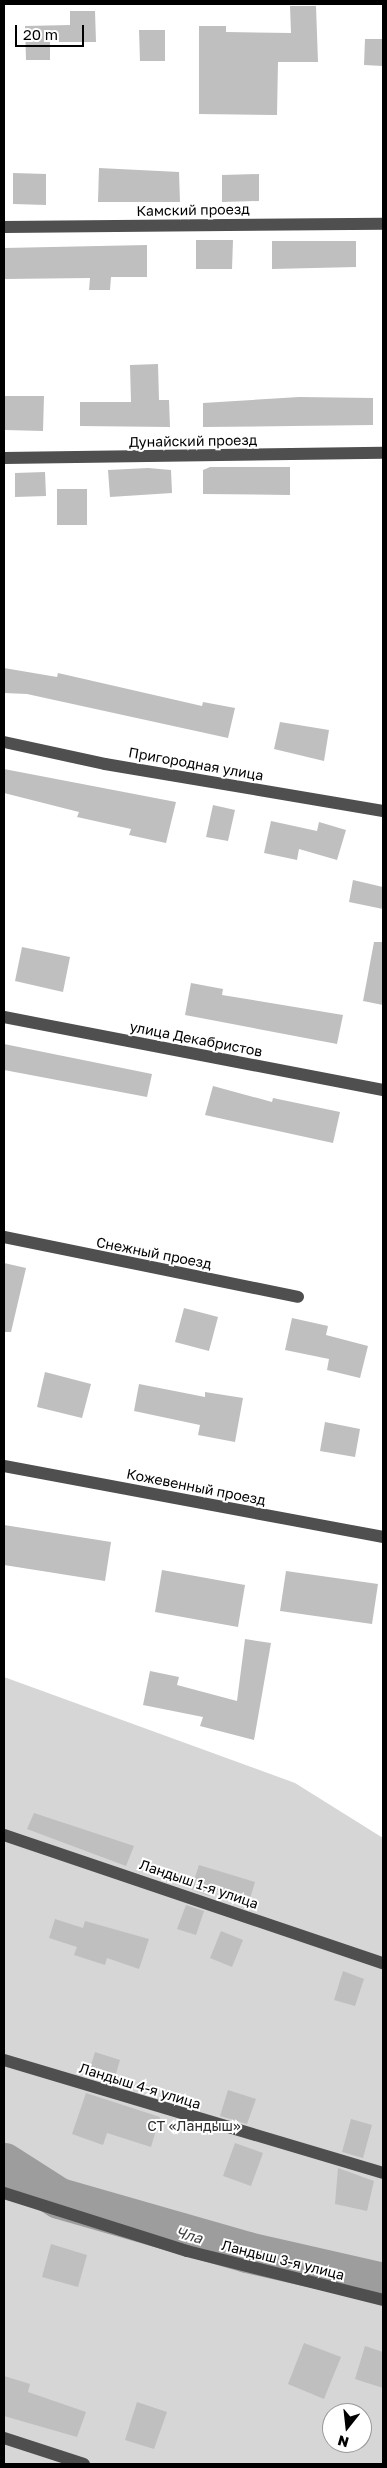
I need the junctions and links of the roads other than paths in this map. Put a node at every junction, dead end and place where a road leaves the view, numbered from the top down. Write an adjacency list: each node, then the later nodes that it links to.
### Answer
1 (383, 224): 2 (street, Камский проезд)
2 (4, 227)
3 (383, 453): 4 (street, Дунайский проезд)
4 (4, 458)
5 (4, 742): 6 (street, Пригородная улица)
6 (383, 811)
7 (4, 1017): 8 (street, улица Декабристов)
8 (383, 1090)
9 (4, 1237): 10 (street, Снежный проезд)
10 (298, 1297)
11 (4, 1466): 12 (street, Кожевенный проезд)
12 (383, 1537)
13 (4, 1835): 14 (street, Ландыш 1-я улица)
14 (383, 1963)
15 (4, 2060): 16 (street, Ландыш 4-я улица)
16 (383, 2173)
17 (4, 2193): 18 (street, Ландыш 3-я улица)
18 (383, 2300)
19 (4, 2438): 20 (street)
20 (84, 2464)

